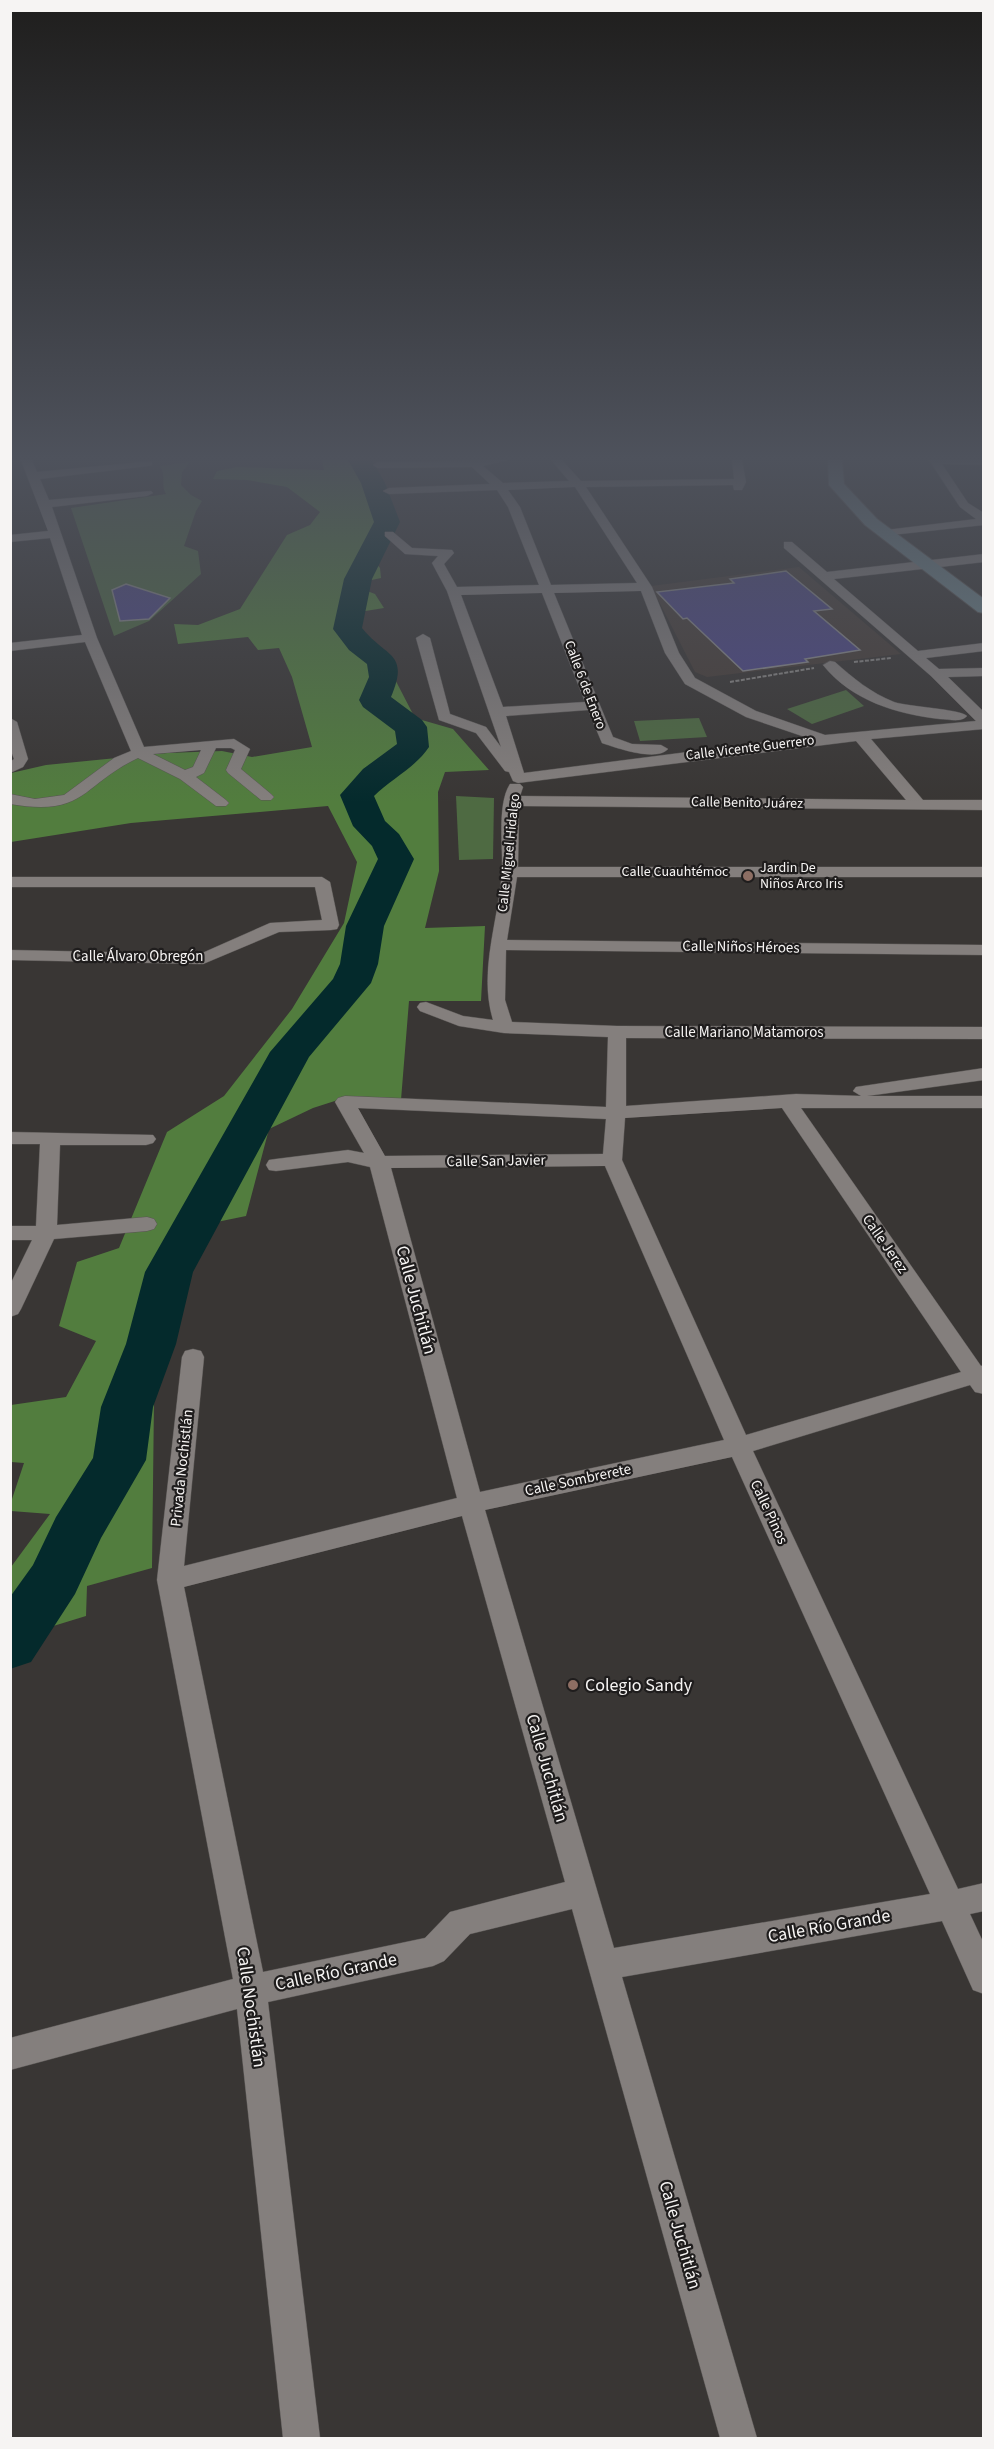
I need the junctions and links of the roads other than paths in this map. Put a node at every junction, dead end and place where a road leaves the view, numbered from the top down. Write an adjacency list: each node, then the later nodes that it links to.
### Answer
1 (68, 574): 12 (street)
2 (444, 574): 10 (street)
3 (541, 574): 9 (street, Calle 6 de Enero)
4 (638, 574): 8 (street)
5 (841, 574): 7 (street)
6 (941, 574): 11 (main road)
7 (826, 576): 16 (street)
8 (646, 587): 9 (street); 25 (street)
9 (547, 588): 10 (street); 20 (street, Calle 6 de Enero)
10 (453, 591): 21 (street)
11 (984, 608)
12 (90, 638): 14 (street); 28 (street)
13 (423, 638): 31 (street, Calle Miguel Hidalgo)
14 (10, 647)
15 (984, 647): 16 (street)
16 (916, 655): 19 (street)
17 (830, 665): 22 (street)
18 (984, 672): 19 (street)
19 (936, 673): 22 (street)
20 (591, 706): 21 (street); 27 (street, Calle 6 de Enero)
21 (498, 712): 31 (street)
22 (983, 721): 24 (street, Calle Vicente Guerrero)
23 (10, 722): 29 (street)
24 (860, 736): 25 (street, Calle Vicente Guerrero); 36 (street)
25 (825, 739): 27 (street, Calle Vicente Guerrero)
26 (211, 744): 28 (street); 30 (street); 32 (street)
27 (730, 751): 31 (street, Calle Vicente Guerrero)
28 (139, 753): 30 (street); 33 (street)
29 (10, 769)
30 (185, 776): 35 (street)
31 (518, 778): 34 (street, Calle Miguel Hidalgo)
32 (266, 797)
33 (10, 799)
34 (511, 801): 36 (street, Calle Benito Juárez); 38 (street, Calle Miguel Hidalgo)
35 (221, 803)
36 (919, 805): 37 (street, Calle Benito Juárez)
37 (984, 805)
38 (510, 872): 39 (street, Calle Cuauhtémoc); 41 (street, Calle Miguel Hidalgo)
39 (984, 872)
40 (10, 882): 43 (street, Calle Álvaro Obregón)
41 (498, 945): 42 (street, Calle Niños Héroes); 45 (street, Calle Miguel Hidalgo)
42 (984, 950)
43 (10, 955)
44 (426, 1007): 45 (street, Calle Mariano Matamoros)
45 (504, 1027): 46 (street, Calle Mariano Matamoros)
46 (616, 1032): 47 (street, Calle Mariano Matamoros); 52 (street, Calle Pinos)
47 (984, 1033)
48 (984, 1074): 50 (street)
49 (345, 1102): 52 (street); 56 (street); 58 (street, Calle Juchitlán)
50 (787, 1102): 51 (street); 52 (street); 65 (street, Calle Jerez)
51 (984, 1102)
52 (616, 1113): 57 (street, Calle Pinos)
53 (10, 1138): 54 (street)
54 (51, 1138): 55 (street); 62 (street)
55 (146, 1139)
56 (348, 1156): 58 (street, Calle San Javier); 59 (street, Calle San Javier)
57 (612, 1160): 58 (street, Calle San Javier); 66 (street, Calle Pinos)
58 (379, 1162): 67 (street, Calle Juchitlán)
59 (276, 1165)
60 (147, 1224): 62 (street)
61 (10, 1233): 62 (street)
62 (46, 1233): 63 (street)
63 (10, 1310)
64 (193, 1357): 68 (street, Privada Nochistlán)
65 (981, 1378): 66 (street, Calle Sombrerete)
66 (739, 1446): 67 (street, Calle Sombrerete); 71 (street, Calle Pinos)
67 (471, 1504): 68 (street, Calle Sombrerete); 69 (street, Calle Juchitlán)
68 (170, 1580): 74 (street, Calle Nochistlán)
69 (582, 1892): 72 (street, Calle Juchitlán); 74 (street, Calle Río Grande)
70 (984, 1897): 71 (street, Calle Río Grande)
71 (950, 1905): 72 (street, Calle Río Grande); 73 (street, Calle Pinos)
72 (603, 1965): 77 (street, Calle Juchitlán)
73 (984, 1979)
74 (251, 1990): 75 (street, Calle Río Grande); 76 (street, Calle Nochistlán)
75 (10, 2054)
76 (302, 2439)
77 (739, 2439)

